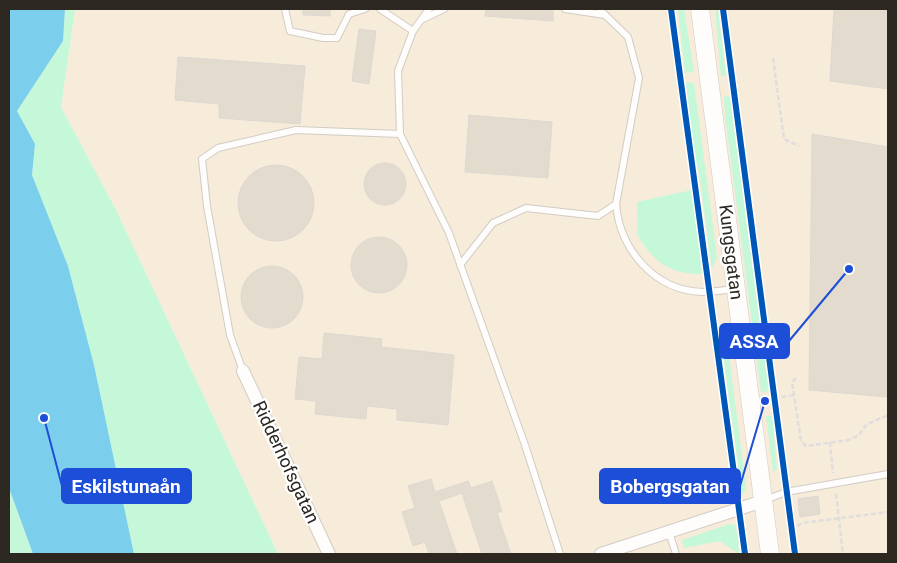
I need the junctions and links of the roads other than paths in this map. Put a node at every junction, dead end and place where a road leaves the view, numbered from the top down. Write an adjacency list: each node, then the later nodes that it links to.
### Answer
1 (285, 9): 2 (lane)
2 (365, 9)
3 (380, 9): 11 (lane)
4 (429, 9): 10 (lane)
5 (444, 9): 10 (lane)
6 (565, 9): 9 (lane)
7 (599, 9): 9 (lane)
8 (700, 9): 15 (main road, Kungsgatan)
9 (606, 15): 13 (lane)
10 (420, 21): 11 (lane)
11 (412, 31): 12 (lane)
12 (400, 134): 14 (lane); 16 (lane)
13 (616, 204): 14 (lane); 15 (lane)
14 (460, 265): 21 (lane)
15 (736, 289): 18 (main road, Kungsgatan)
16 (244, 371): 20 (street, Ridderhofsgatan)
17 (888, 474): 18 (lane)
18 (763, 501): 19 (street); 24 (main road, Kungsgatan)
19 (669, 532): 22 (street); 23 (lane)
20 (329, 554)
21 (560, 554)
22 (601, 554)
23 (676, 554)
24 (770, 554)

